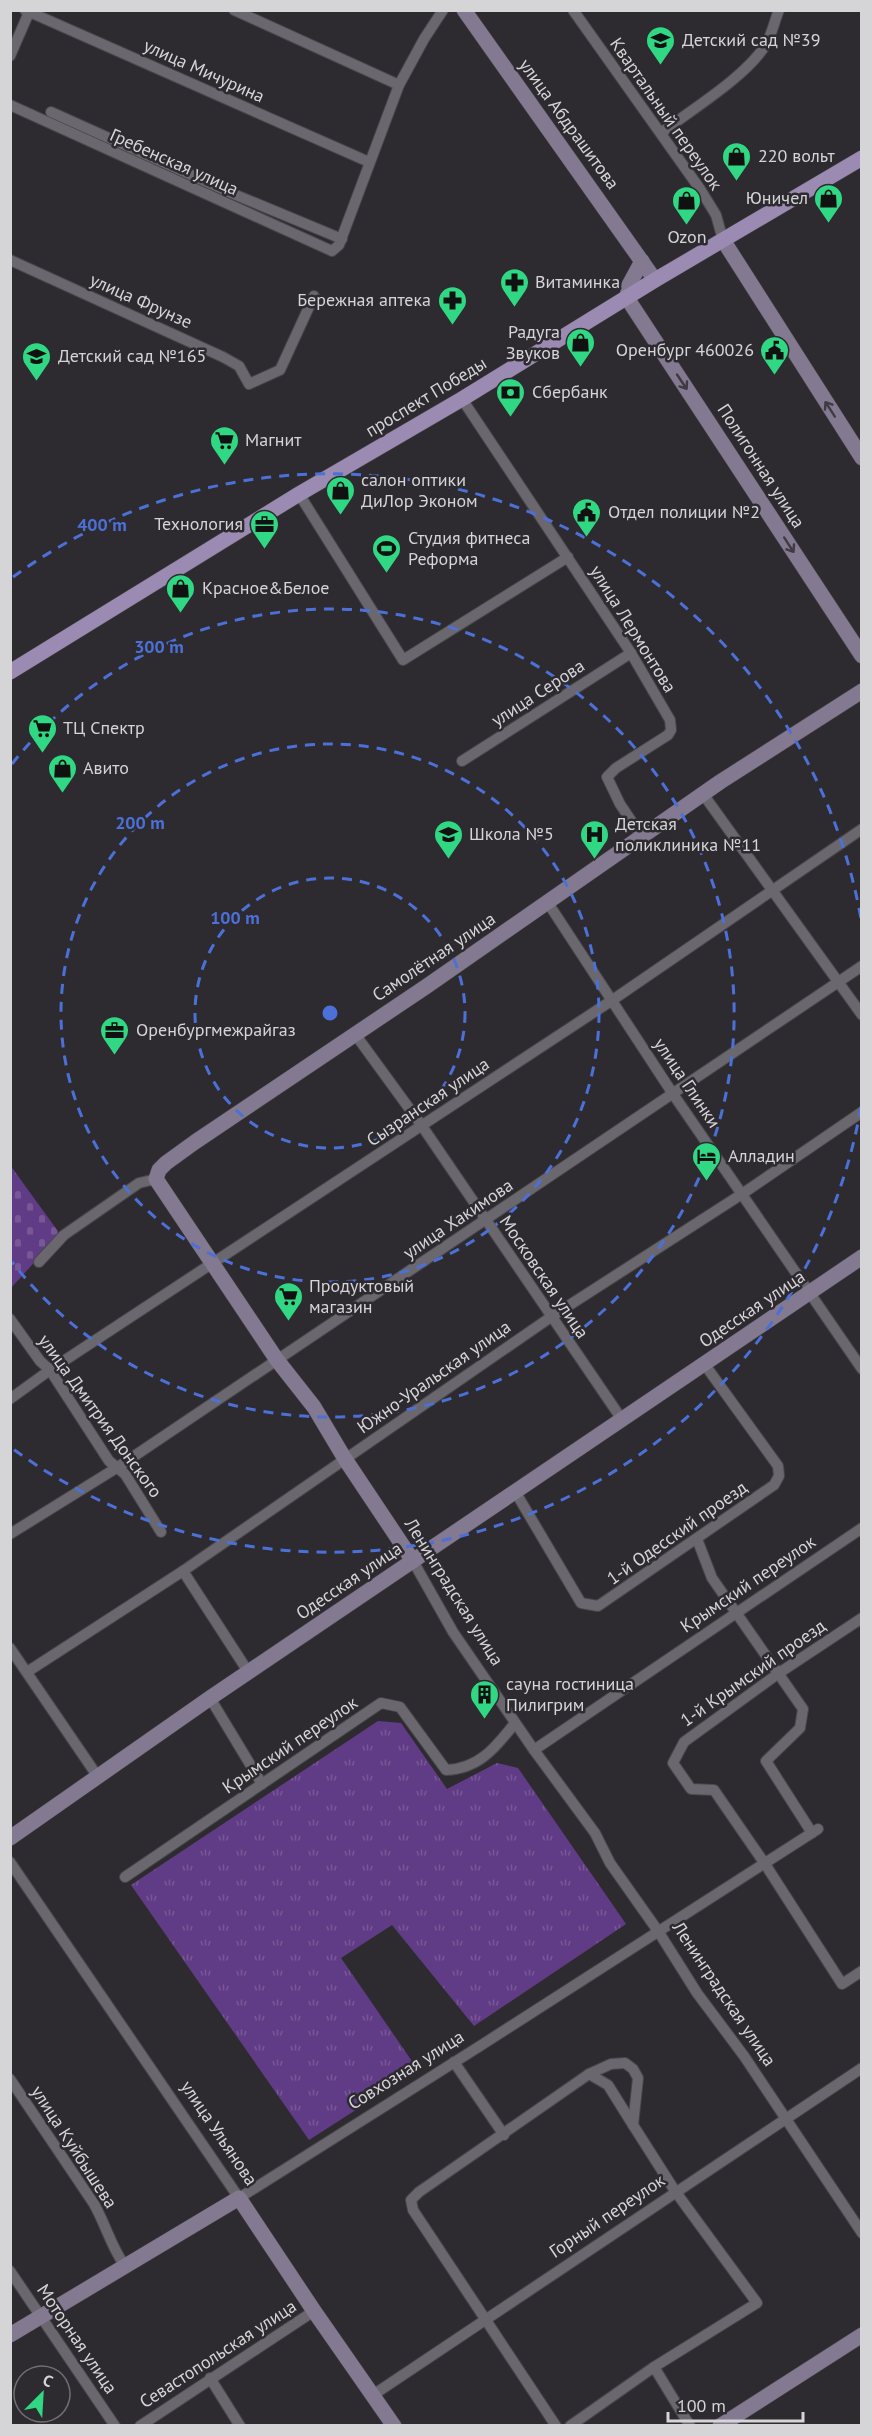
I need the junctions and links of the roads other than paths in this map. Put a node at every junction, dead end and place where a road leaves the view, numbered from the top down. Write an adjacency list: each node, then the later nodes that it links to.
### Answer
1 (234, 10): 8 (street)
2 (443, 10): 8 (street)
3 (464, 10): 17 (street, улица Абдрашитова)
4 (573, 10): 11 (street, Квартальный переулок)
5 (779, 10): 11 (street)
6 (28, 11): 7 (street); 13 (street, улица Мичурина)
7 (10, 56)
8 (399, 85): 13 (street)
9 (10, 105): 14 (street, Гребенская улица)
10 (51, 112): 14 (street, Гребенская улица)
11 (661, 133): 15 (street, Квартальный переулок)
12 (861, 158): 15 (main road, проспект Победы)
13 (369, 162): 14 (street)
14 (342, 239)
15 (723, 240): 18 (main road, проспект Победы); 22 (street, one-way to 15)
16 (10, 260): 19 (street, улица Фрунзе)
17 (642, 261): 18 (street, улица Абдрашитова); 20 (street)
18 (655, 280): 20 (main road, проспект Победы)
19 (314, 296)
20 (627, 298): 21 (main road, проспект Победы); 26 (street, Полигонная улица, one-way to 26)
21 (462, 399): 23 (main road, проспект Победы); 24 (street, улица Лермонтова)
22 (861, 458)
23 (299, 494): 24 (street); 27 (main road, проспект Победы)
24 (567, 557): 25 (street, улица Лермонтова)
25 (631, 653): 29 (street, улица Серова); 32 (street, улица Лермонтова)
26 (861, 656)
27 (10, 672)
28 (861, 691): 30 (street, Самолётная улица)
29 (462, 761)
30 (703, 794): 32 (street, Самолётная улица); 33 (street)
31 (861, 829): 33 (street, Сызранская улица)
32 (642, 837): 34 (street, Самолётная улица)
33 (772, 890): 36 (street); 37 (street, Сызранская улица)
34 (548, 903): 37 (street, улица Глинки); 39 (street, Самолётная улица)
35 (861, 966): 36 (street, улица Хакимова)
36 (839, 982): 38 (street); 40 (street, улица Хакимова)
37 (612, 1000): 40 (street, улица Глинки); 42 (street, Сызранская улица)
38 (861, 1015)
39 (355, 1034): 42 (street, Московская улица); 43 (street, Самолётная улица)
40 (673, 1094): 44 (street, улица Глинки); 45 (street, улица Хакимова)
41 (861, 1112): 44 (street, Южно-Уральская улица)
42 (422, 1126): 45 (street, Московская улица); 48 (street, Сызранская улица)
43 (156, 1179): 47 (street, Самолётная улица); 48 (street, Ленинградская улица)
44 (742, 1194): 49 (street, улица Глинки); 50 (street, Южно-Уральская улица)
45 (485, 1221): 50 (street, Московская улица); 52 (street, улица Хакимова)
46 (861, 1257): 49 (street, Одесская улица)
47 (39, 1262)
48 (212, 1265): 52 (street, Ленинградская улица); 55 (street, Сызранская улица)
49 (810, 1293): 53 (street, Одесская улица); 54 (street, улица Глинки)
50 (551, 1317): 57 (street, Московская улица); 58 (street, Южно-Уральская улица)
51 (10, 1319): 55 (street, улица Дмитрия Донского)
52 (278, 1360): 58 (street, Ленинградская улица); 59 (street, улица Хакимова)
53 (705, 1365): 57 (street, Одесская улица); 64 (street, 1-й Одесский проезд)
54 (861, 1369)
55 (50, 1370): 56 (street, Сызранская улица); 59 (street, улица Дмитрия Донского)
56 (10, 1399)
57 (622, 1421): 60 (street, Одесская улица)
58 (345, 1459): 65 (street, Ленинградская улица); 66 (street, Южно-Уральская улица)
59 (118, 1467): 62 (street, улица Дмитрия Донского); 63 (street, улица Хакимова)
60 (516, 1493): 64 (street, 1-й Одесский проезд); 65 (street, Одесская улица)
61 (861, 1528): 67 (street, Крымский переулок)
62 (161, 1532)
63 (10, 1534)
64 (697, 1539): 67 (street)
65 (413, 1561): 71 (street, Одесская улица); 74 (street, Ленинградская улица)
66 (183, 1571): 70 (street, Южно-Уральская улица); 71 (street)
67 (735, 1611): 72 (street); 75 (street, Крымский переулок)
68 (861, 1618): 72 (street, 1-й Крымский проезд)
69 (10, 1648): 70 (street)
70 (27, 1672): 76 (street)
71 (249, 1673): 73 (street, Одесская улица)
72 (779, 1673): 80 (street, Совхозная улица); 80 (street, 1-й Крымский проезд)
73 (210, 1698): 76 (street, Одесская улица); 77 (street)
74 (515, 1723): 75 (street, Ленинградская улица); 77 (street, Крымский переулок)
75 (534, 1750): 82 (street, Ленинградская улица)
76 (98, 1777): 78 (street, Одесская улица)
77 (262, 1784): 81 (street, Крымский переулок)
78 (10, 1838)
79 (10, 1862): 92 (street, улица Ульянова)
80 (765, 1864): 82 (street, Совхозная улица); 83 (street)
81 (124, 1877)
82 (658, 1931): 84 (street, Совхозная улица); 88 (street, Ленинградская улица)
83 (861, 1971)
84 (454, 2062): 90 (street); 92 (street, Совхозная улица)
85 (861, 2068): 88 (street, Горный переулок)
86 (589, 2074): 89 (street); 89 (street); 90 (street)
87 (10, 2079): 94 (street, улица Куйбышева)
88 (785, 2121): 91 (street, Горный переулок); 93 (street, Ленинградская улица)
89 (633, 2125): 91 (street)
90 (504, 2134): 98 (street)
91 (675, 2191): 98 (street, Горный переулок); 101 (street)
92 (239, 2198): 94 (street, Совхозная улица); 96 (street, улица Ульянова)
93 (861, 2233)
94 (125, 2266): 97 (street, Совхозная улица)
95 (10, 2271): 97 (street, Моторная улица)
96 (314, 2311): 102 (street, Севастопольская улица); 103 (street, улица Ульянова)
97 (43, 2316): 99 (street, Совхозная улица); 104 (street, Моторная улица)
98 (484, 2319): 103 (street, Горный переулок); 108 (street)
99 (10, 2335)
100 (861, 2335): 111 (street)
101 (654, 2367): 109 (street); 110 (street)
102 (210, 2378): 105 (street, Севастопольская улица); 106 (street)
103 (373, 2395): 107 (street, улица Ульянова)
104 (115, 2426)
105 (140, 2426)
106 (240, 2426)
107 (394, 2426)
108 (556, 2426)
109 (570, 2426)
110 (690, 2426)
111 (720, 2426)

